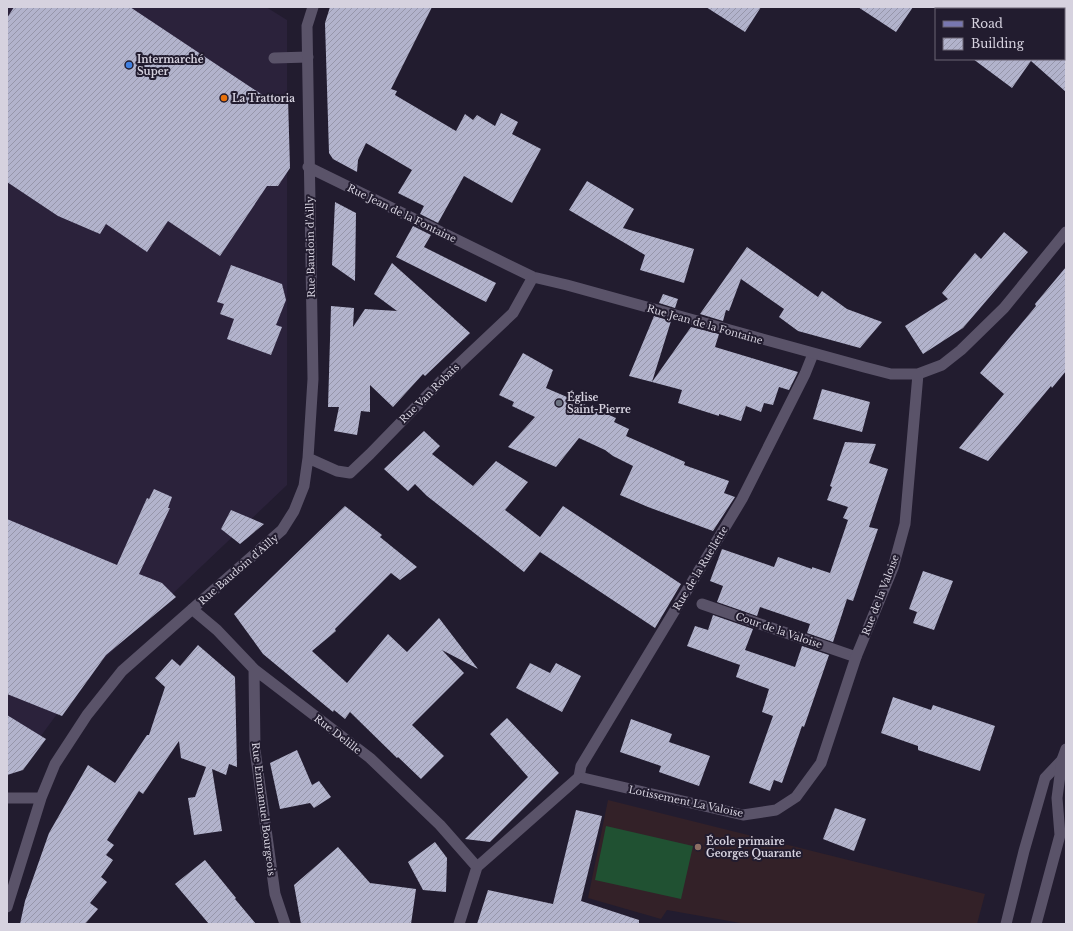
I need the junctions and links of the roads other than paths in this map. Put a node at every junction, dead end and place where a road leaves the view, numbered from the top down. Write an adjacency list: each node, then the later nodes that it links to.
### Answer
1 (313, 7): 2 (street, Rue Baudoin d'Ailly)
2 (308, 57): 3 (street); 4 (street, Rue Baudoin d'Ailly)
3 (274, 58)
4 (308, 167): 6 (street, Rue Jean de la Fontaine); 9 (street, Rue Baudoin d'Ailly)
5 (1066, 232): 8 (street, Rue Jean de la Fontaine)
6 (533, 277): 7 (street, Rue Jean de la Fontaine); 9 (street, Rue Van Robais)
7 (813, 354): 8 (street, Rue Jean de la Fontaine); 16 (street, Rue de la Ruellette)
8 (918, 374): 12 (street, Rue de la Valoise)
9 (308, 458): 11 (street, Rue Baudoin d'Ailly)
10 (702, 604): 12 (street, Cour de la Valoise)
11 (192, 609): 13 (street, Rue Delille); 18 (street, Rue Baudoin d'Ailly)
12 (856, 657): 15 (street, Rue de la Valoise)
13 (254, 669): 20 (street, Rue Delille); 22 (street, Rue Emmanuel Bourgeois)
14 (1064, 754): 19 (street); 24 (street)
15 (821, 763): 16 (street, Lotissement La Valoise)
16 (579, 776): 20 (street)
17 (7, 798): 18 (street)
18 (41, 798): 21 (street, Rue Baudoin d'Ailly)
19 (1064, 833): 25 (street)
20 (477, 867): 23 (street)
21 (7, 907)
22 (285, 924)
23 (459, 924)
24 (1006, 924)
25 (1036, 924)

